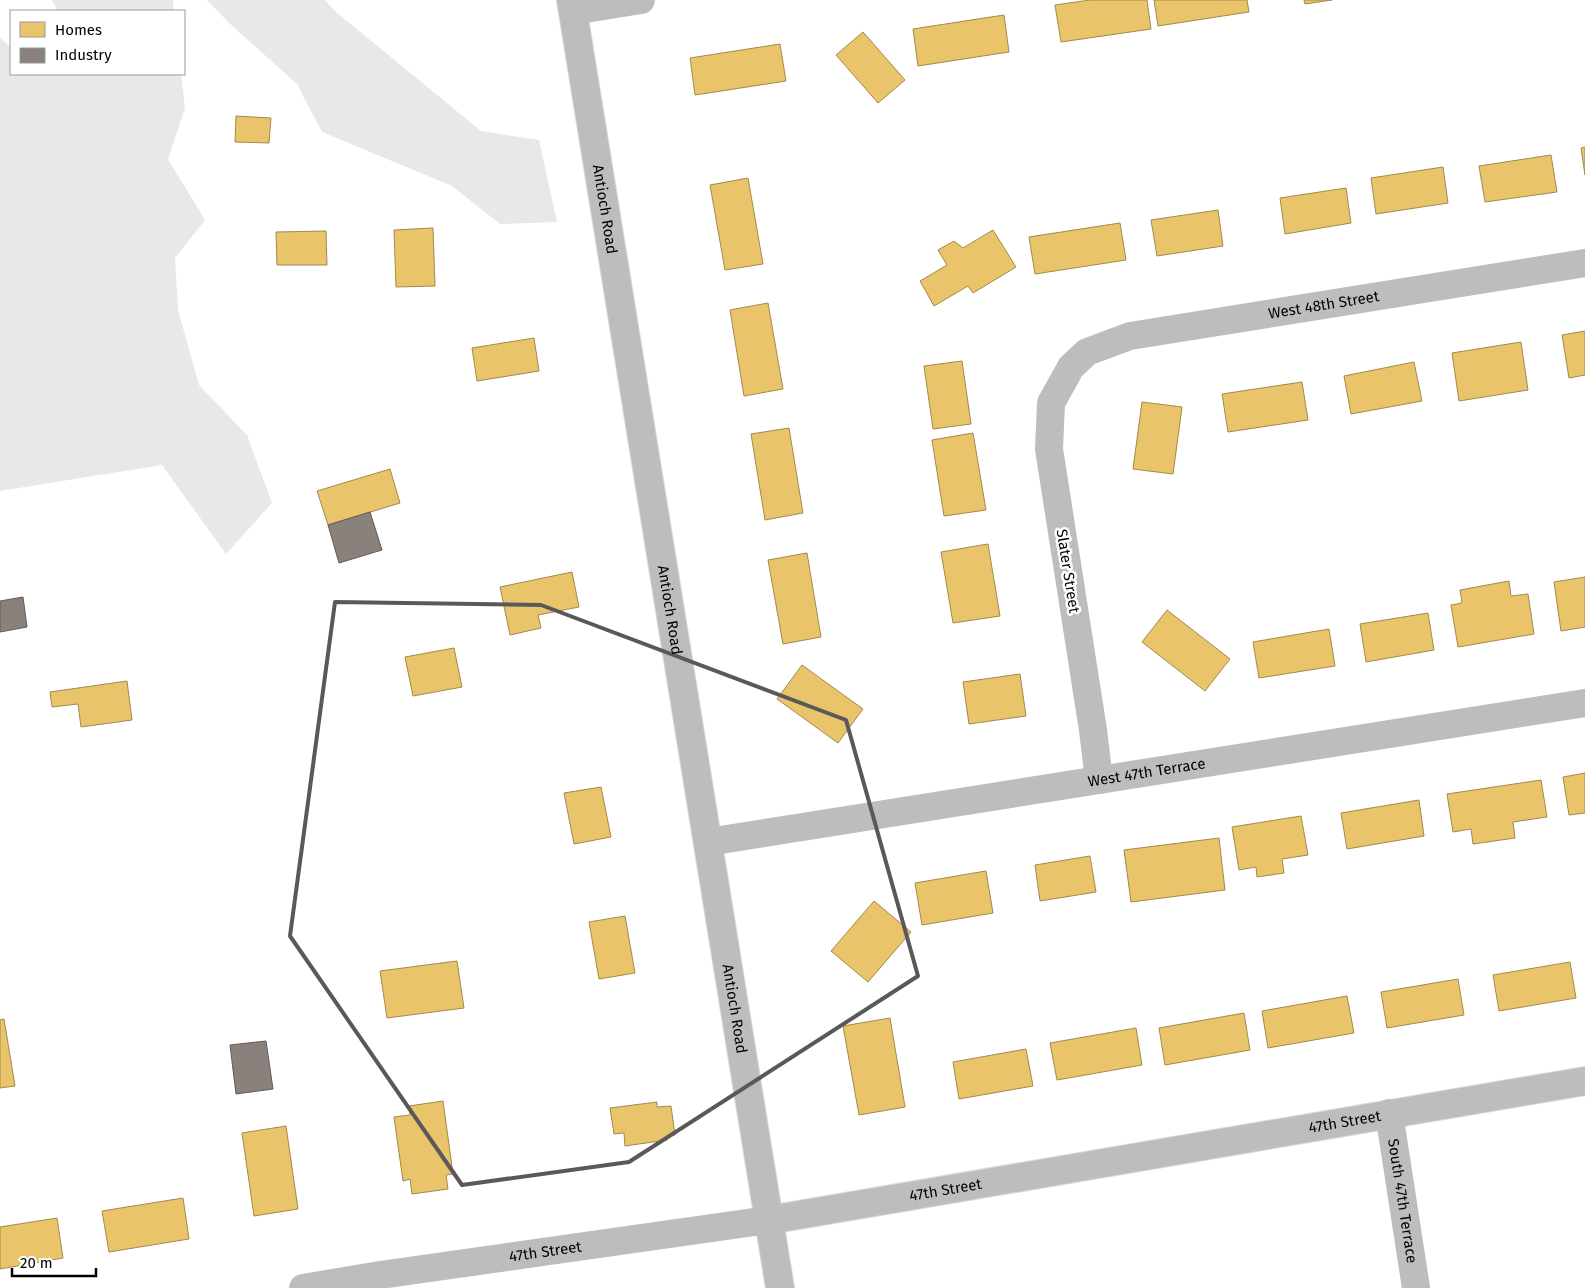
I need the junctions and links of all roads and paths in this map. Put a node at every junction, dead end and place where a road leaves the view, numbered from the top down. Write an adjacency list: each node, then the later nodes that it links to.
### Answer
1 (641, 0): 2 (street)
2 (572, 6): 7 (street, Antioch Road)
3 (1585, 263): 4 (street, West 48th Street)
4 (1071, 367): 6 (street, Slater Street)
5 (1585, 703): 6 (street, West 47th Terrace)
6 (1099, 780): 7 (street, West 47th Terrace)
7 (708, 842): 10 (street, Antioch Road)
8 (1585, 1081): 9 (street, 47th Street)
9 (1389, 1113): 10 (street, 47th Street); 14 (street, South 47th Terrace)
10 (769, 1220): 11 (street, 47th Street); 13 (street, Antioch Road)
11 (381, 1281): 12 (street, 47th Street)
12 (303, 1288)
13 (780, 1288)
14 (1416, 1288)

